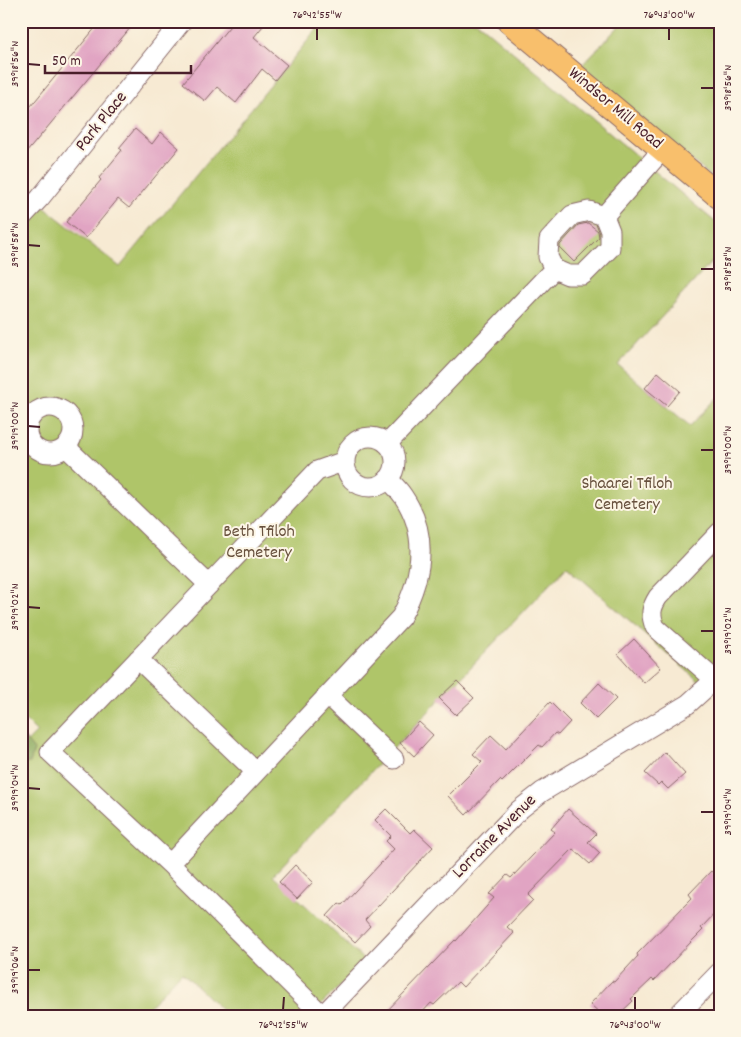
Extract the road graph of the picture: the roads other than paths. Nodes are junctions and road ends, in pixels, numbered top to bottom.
1 (182, 21) edge
2 (509, 21) edge
3 (663, 149) junction
4 (720, 197) edge
5 (604, 216) junction
6 (21, 218) edge
7 (554, 269) junction
8 (27, 409) edge
9 (387, 444) junction
10 (26, 445) edge
11 (66, 447) junction
12 (345, 461) junction
13 (388, 479) junction
14 (720, 532) edge
15 (209, 585) junction
16 (138, 659) junction
17 (717, 678) edge
18 (328, 696) junction
19 (394, 759) dead end
20 (256, 772) junction
21 (170, 864) junction
22 (720, 972) edge
23 (322, 1016) edge
24 (678, 1016) edge

1 - 6 street, Park Place
2 - 3 main road, Windsor Mill Road
3 - 4 main road, Windsor Mill Road
3 - 5 street
5 - 7 street
5 - 7 street
7 - 9 street
8 - 10 street
8 - 11 street
9 - 12 street
9 - 13 street
10 - 11 street
11 - 15 street
12 - 13 street
12 - 15 street
13 - 18 street
14 - 17 street
15 - 16 street
16 - 20 street
16 - 21 street
17 - 23 street, Lorraine Avenue
18 - 19 street
18 - 20 street
20 - 21 street
21 - 23 street
22 - 24 street

